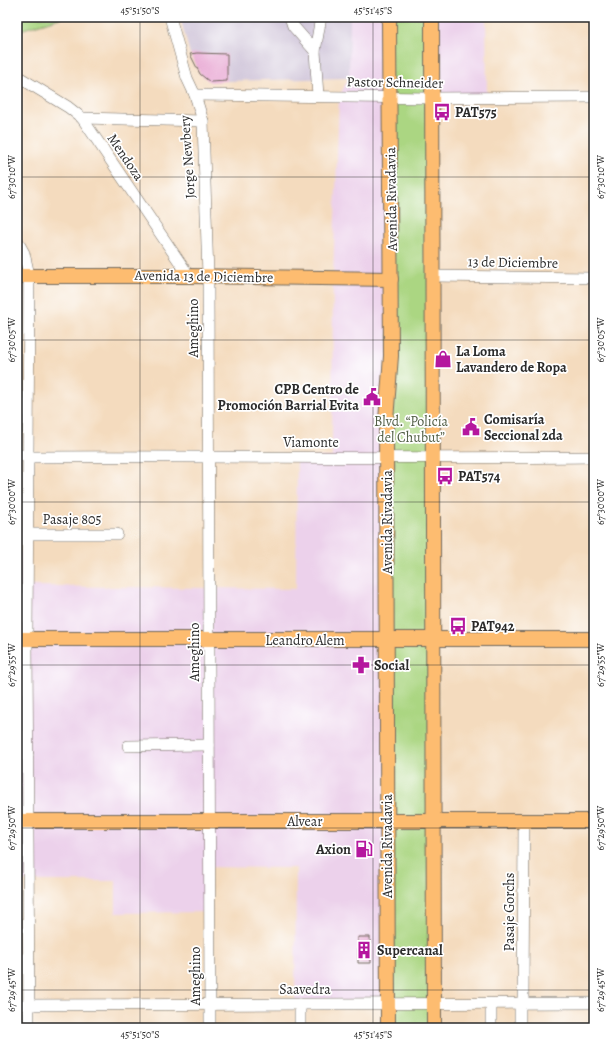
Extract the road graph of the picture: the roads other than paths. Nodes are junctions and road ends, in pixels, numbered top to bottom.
1 (170, 17) edge
2 (290, 17) edge
3 (321, 17) edge
4 (389, 17) edge
5 (432, 17) edge
6 (315, 51) junction
7 (17, 76) edge
8 (195, 95) junction
9 (318, 96) junction
10 (594, 97) edge
11 (390, 98) junction
12 (432, 98) junction
13 (82, 118) junction
14 (203, 121) junction
15 (17, 240) edge
16 (23, 276) edge
17 (188, 276) junction
18 (208, 276) junction
19 (432, 276) junction
20 (391, 278) junction
21 (594, 278) edge
22 (17, 454) edge
23 (208, 457) junction
24 (594, 457) edge
25 (23, 458) edge
26 (386, 458) junction
27 (433, 458) junction
28 (28, 534) junction
29 (117, 534) dead end
30 (22, 639) edge
31 (209, 639) junction
32 (594, 639) edge
33 (387, 640) junction
34 (434, 640) junction
35 (209, 745) junction
36 (128, 746) dead end
37 (23, 755) edge
38 (23, 821) edge
39 (209, 821) junction
40 (387, 821) junction
41 (434, 821) junction
42 (524, 821) junction
43 (594, 821) edge
44 (522, 1003) junction
45 (594, 1003) edge
46 (210, 1004) junction
47 (300, 1004) junction
48 (388, 1004) junction
49 (434, 1004) junction
50 (491, 1004) junction
51 (17, 1005) edge
52 (29, 1005) junction
53 (29, 1028) edge
54 (210, 1028) edge
55 (300, 1028) edge
56 (388, 1028) edge
57 (434, 1028) edge
58 (490, 1028) edge
59 (520, 1028) edge

1 - 8 street, Jorge Newbery
2 - 6 street
3 - 6 street
4 - 11 main road, Avenida Rivadavia
5 - 12 main road
6 - 9 street
7 - 13 street, Mendoza
8 - 9 street, Pastor Schneider
8 - 14 street, Jorge Newbery
9 - 11 street, Pastor Schneider
10 - 12 street, Pastor Schneider
11 - 12 street, Pastor Schneider
11 - 20 main road, Avenida Rivadavia
12 - 19 main road
13 - 14 street
13 - 17 street, Mendoza
14 - 18 street, Jorge Newbery
15 - 16 street
16 - 17 main road, Avenida 13 de Diciembre
16 - 25 street
17 - 18 main road, Avenida 13 de Diciembre
18 - 20 main road, Avenida 13 de Diciembre
18 - 23 street, Ameghino
19 - 21 street, 13 de Diciembre
19 - 27 main road
20 - 26 main road, Avenida Rivadavia
22 - 25 street, Viamonte
23 - 25 street, Viamonte
23 - 26 street, Viamonte
23 - 31 street, Ameghino
24 - 27 street, Viamonte
25 - 28 street
26 - 27 street, Viamonte
26 - 33 main road, Avenida Rivadavia
27 - 34 main road
28 - 29 street, Pasaje 805
28 - 30 street
30 - 31 main road, Leandro Alem
30 - 37 street
31 - 33 main road, Leandro Alem
31 - 35 street, Ameghino
32 - 34 main road, Leandro Alem
33 - 34 main road, Leandro Alem
33 - 40 main road, Avenida Rivadavia
34 - 41 main road
35 - 36 street
35 - 39 street, Ameghino
37 - 38 street
38 - 39 main road, Alvear
38 - 52 street
39 - 40 main road, Alvear
39 - 46 street, Ameghino
40 - 41 main road, Alvear
40 - 48 main road, Avenida Rivadavia
41 - 42 main road, Alvear
41 - 49 main road
42 - 43 main road, Alvear
42 - 44 street, Pasaje Gorchs
44 - 45 street, Saavedra
44 - 50 street, Saavedra
44 - 59 street, Pasaje Gorchs
46 - 47 street, Saavedra
46 - 52 street, Saavedra
46 - 54 street, Ameghino
47 - 48 street, Saavedra
47 - 55 street
48 - 49 street, Saavedra
48 - 56 main road, Avenida Rivadavia
49 - 50 street, Saavedra
49 - 57 main road
50 - 58 street
51 - 52 street, Saavedra
52 - 53 street

